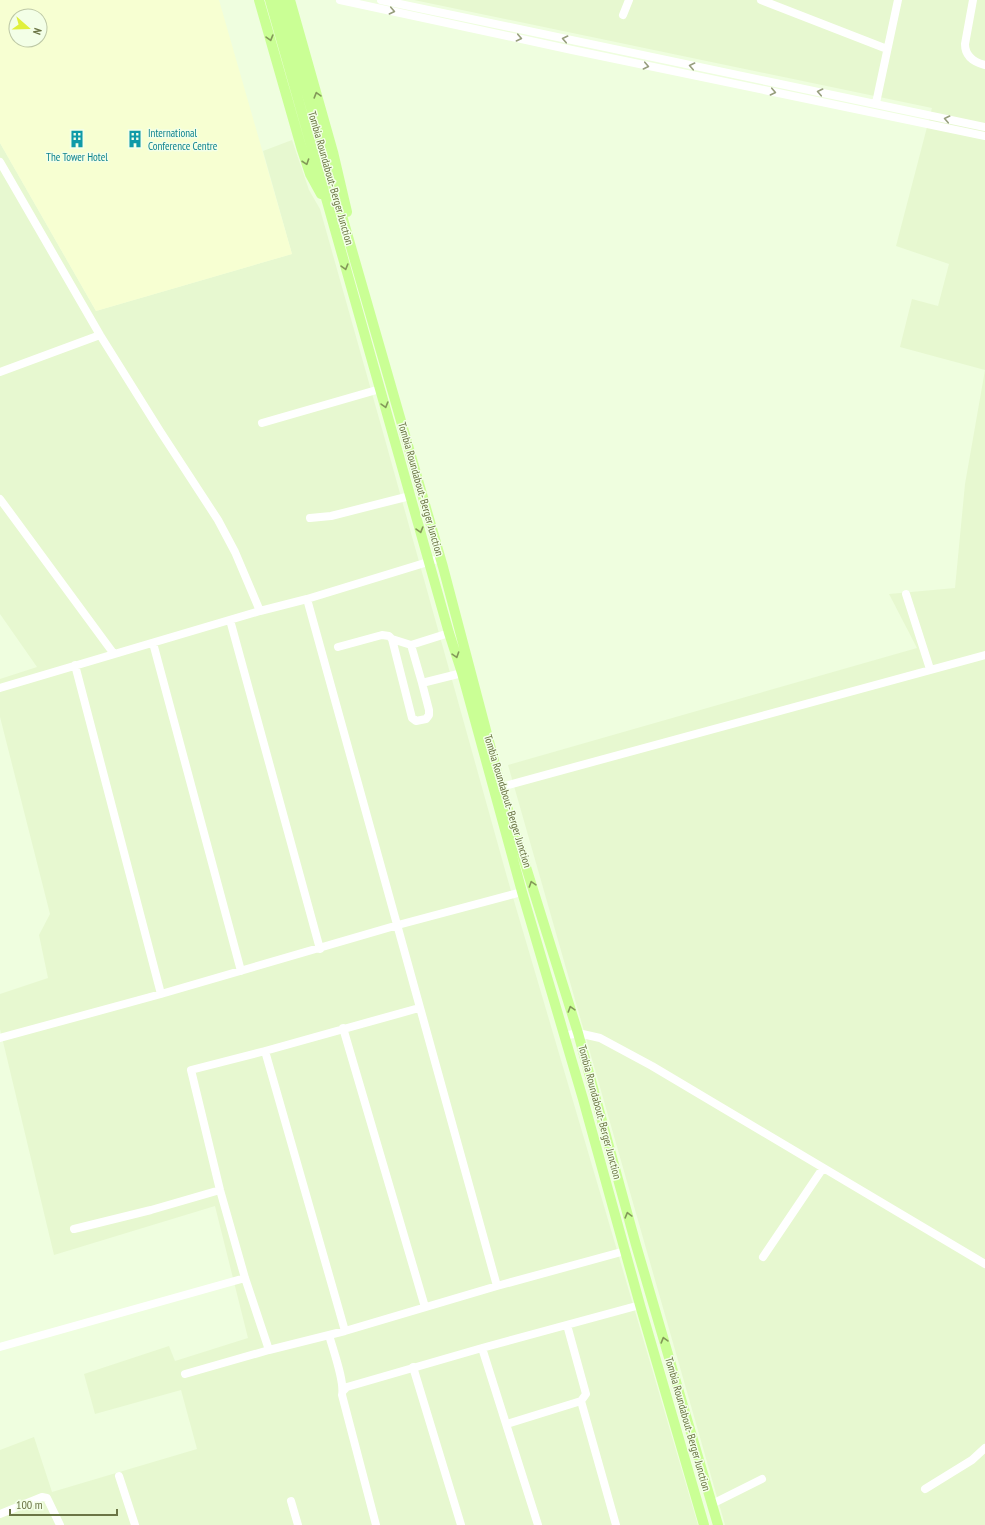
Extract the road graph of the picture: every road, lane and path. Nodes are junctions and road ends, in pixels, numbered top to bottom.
1 (259, 0) edge
2 (270, 0) edge
3 (280, 0) edge
4 (340, 0) edge
5 (381, 0) edge
6 (629, 0) edge
7 (761, 0) edge
8 (898, 0) edge
9 (973, 0) edge
10 (293, 2) edge
11 (623, 15) dead end
12 (888, 49) junction
13 (985, 65) edge
14 (297, 79) junction
15 (876, 103) junction
16 (985, 127) edge
17 (985, 136) edge
18 (0, 162) edge
19 (329, 210) junction
20 (353, 255) junction
21 (100, 335) junction
22 (0, 372) edge
23 (380, 389) junction
24 (262, 423) dead end
25 (410, 496) junction
26 (0, 499) edge
27 (310, 518) dead end
28 (441, 558) junction
29 (429, 561) junction
30 (906, 594) dead end
31 (307, 599) junction
32 (260, 611) junction
33 (230, 620) junction
34 (449, 633) junction
35 (392, 639) junction
36 (153, 643) junction
37 (411, 645) junction
38 (338, 647) dead end
39 (114, 654) junction
40 (985, 655) edge
41 (74, 665) junction
42 (930, 669) junction
43 (462, 673) junction
44 (422, 683) junction
45 (0, 688) edge
46 (501, 787) junction
47 (522, 892) junction
48 (398, 925) junction
49 (320, 949) junction
50 (241, 971) junction
51 (161, 994) junction
52 (419, 1008) junction
53 (343, 1028) junction
54 (578, 1033) junction
55 (564, 1036) junction
56 (0, 1038) edge
57 (266, 1051) junction
58 (823, 1168) junction
59 (220, 1190) junction
60 (74, 1229) dead end
61 (625, 1251) junction
62 (763, 1257) dead end
63 (985, 1264) edge
64 (245, 1278) junction
65 (497, 1286) junction
66 (640, 1305) junction
67 (425, 1307) junction
68 (567, 1325) junction
69 (345, 1331) junction
70 (329, 1335) junction
71 (0, 1347) edge
72 (482, 1348) junction
73 (269, 1350) junction
74 (413, 1367) junction
75 (185, 1374) dead end
76 (343, 1390) junction
77 (582, 1401) junction
78 (507, 1424) junction
79 (985, 1448) edge
80 (119, 1476) dead end
81 (762, 1479) dead end
82 (925, 1489) dead end
83 (291, 1501) dead end
84 (712, 1504) junction
85 (0, 1514) edge
86 (702, 1524) edge
87 (60, 1525) edge
88 (135, 1525) edge
89 (298, 1525) edge
90 (376, 1525) edge
91 (461, 1525) edge
92 (538, 1525) edge
93 (616, 1525) edge
94 (718, 1525) edge

1 -> 19 main road
2 - 14 main road
3 - 14 main road
4 -> 17 street
15 -> 5 street
6 - 11 street
7 - 12 street
8 - 12 street
9 - 13 street
20 -> 10 main road
12 - 15 street
14 - 19 main road, Tombia Roundabout- Berger Junction
14 - 20 main road, Tombia Roundabout- Berger Junction
16 -> 15 street
18 - 21 street
19 -> 23 main road, Tombia Roundabout- Berger Junction
20 - 28 main road, Tombia Roundabout- Berger Junction
21 - 22 street
21 - 32 street
23 - 24 street
23 -> 25 main road, Tombia Roundabout- Berger Junction
25 - 27 street
25 -> 29 main road, Tombia Roundabout- Berger Junction
26 - 39 street
28 - 29 street
28 - 46 main road, Tombia Roundabout- Berger Junction
29 - 31 street
29 - 34 main road, Tombia Roundabout- Berger Junction
30 - 42 street
31 - 32 street
31 - 48 street
32 - 33 street
33 - 36 street
33 - 49 street
34 - 37 street
34 -> 43 main road, Tombia Roundabout- Berger Junction
35 - 37 street
35 - 38 street
35 - 44 street
36 - 39 street
36 - 50 street
37 - 44 street
39 - 41 street
40 - 42 street
41 - 45 street
41 - 51 street
42 - 46 street
43 - 44 street
43 - 47 main road, Tombia Roundabout- Berger Junction
54 -> 46 main road, Tombia Roundabout- Berger Junction
47 - 48 street
47 - 55 main road, Tombia Roundabout- Berger Junction
48 - 49 street
48 - 52 street
49 - 50 street
50 - 51 street
51 - 56 street
52 - 53 street
52 - 65 street
53 - 57 street
53 - 67 street
54 - 55 street
54 - 58 street
84 -> 54 main road, Tombia Roundabout- Berger Junction
55 - 61 main road, Tombia Roundabout- Berger Junction
57 - 59 street
57 - 69 street
58 - 62 street
58 - 63 street
59 - 60 street
59 - 64 street
61 - 65 street
61 - 66 main road, Tombia Roundabout- Berger Junction
64 - 71 street
64 - 73 street
65 - 67 street
66 - 68 street
66 - 86 main road, Tombia Roundabout- Berger Junction
67 - 69 street
68 - 72 street
68 - 77 street
69 - 70 street
70 - 73 street
70 - 76 street
72 - 74 street
72 - 78 street
73 - 75 street
74 - 76 street
74 - 91 street
76 - 90 street
77 - 78 street
77 - 93 street
78 - 92 street
79 - 82 street
80 - 88 street
81 - 84 street
83 - 89 street
84 - 94 main road, Tombia Roundabout- Berger Junction
85 - 87 street

